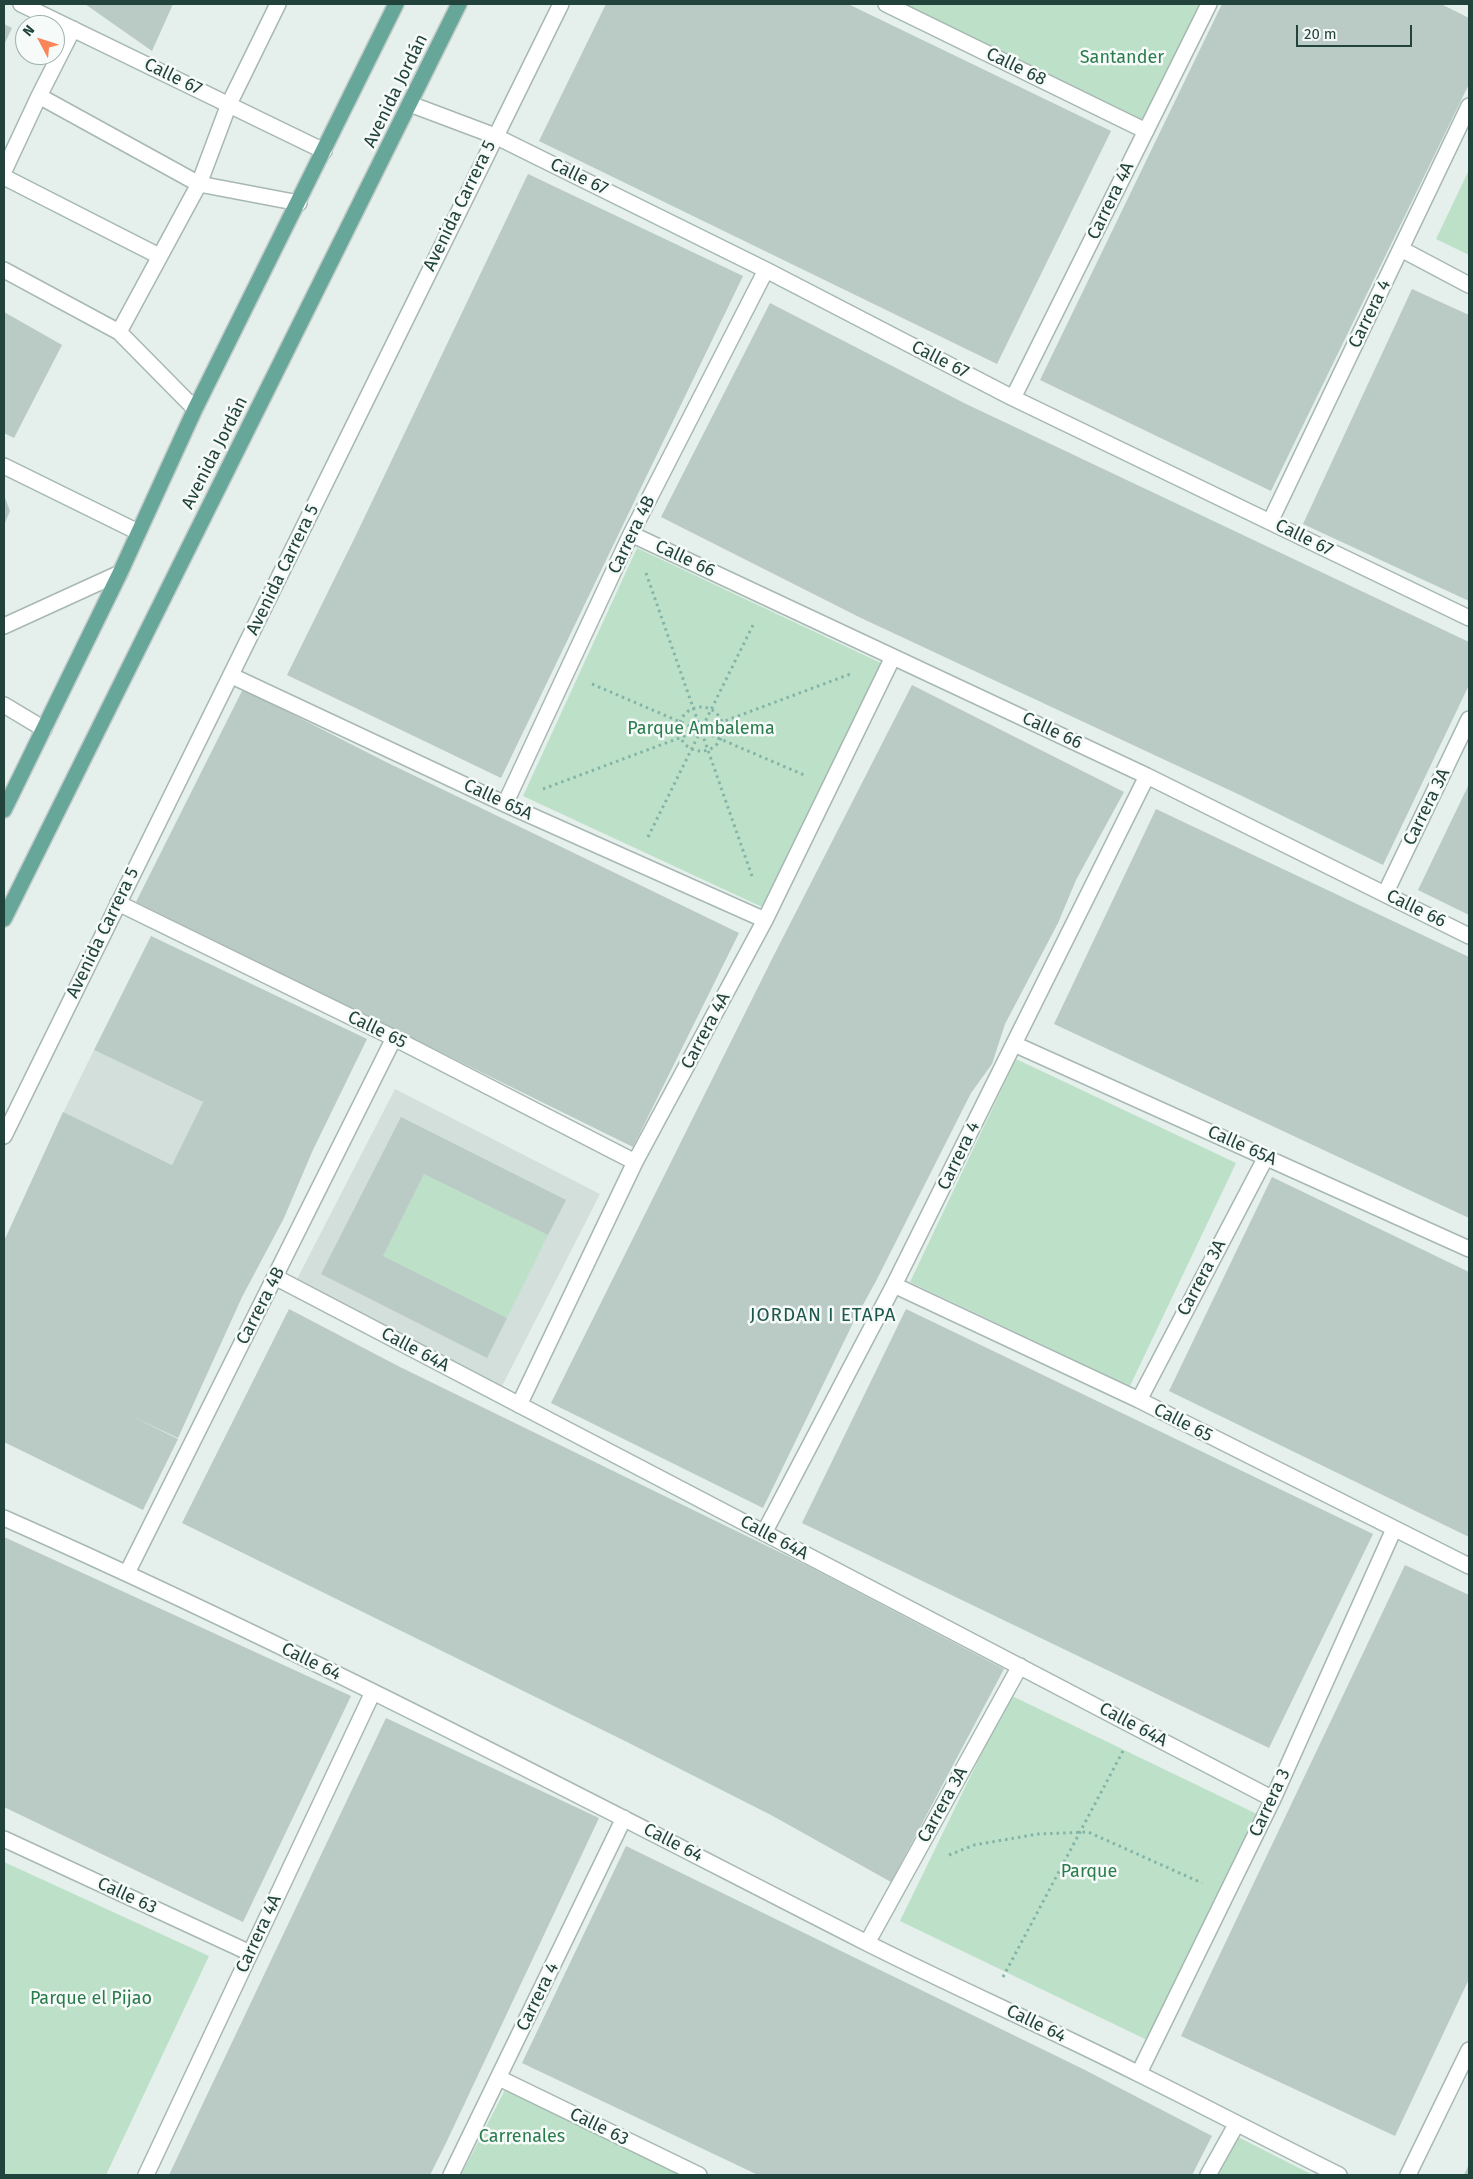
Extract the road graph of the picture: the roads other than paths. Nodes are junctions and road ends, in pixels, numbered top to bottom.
1 (21, 4) edge
2 (278, 4) edge
3 (396, 4) edge
4 (459, 4) edge
5 (561, 4) edge
6 (1209, 4) edge
7 (896, 6) edge
8 (73, 29) junction
9 (39, 96) junction
10 (229, 104) junction
11 (410, 104) junction
12 (1469, 106) edge
13 (1146, 130) junction
14 (495, 136) junction
15 (324, 151) junction
16 (4, 171) edge
17 (4, 177) edge
18 (199, 184) junction
19 (299, 202) junction
20 (1401, 249) junction
21 (159, 256) junction
22 (4, 270) edge
23 (766, 270) junction
24 (1469, 285) edge
25 (119, 332) junction
26 (1013, 398) junction
27 (196, 409) junction
28 (4, 466) edge
29 (1270, 522) junction
30 (138, 532) junction
31 (631, 534) junction
32 (120, 573) junction
33 (1469, 618) edge
34 (4, 626) edge
35 (893, 657) junction
36 (232, 676) junction
37 (4, 705) edge
38 (1469, 719) edge
39 (44, 729) junction
40 (1147, 776) junction
41 (505, 804) junction
42 (4, 810) edge
43 (1385, 894) junction
44 (118, 903) junction
45 (4, 919) edge
46 (766, 920) junction
47 (1469, 936) edge
48 (394, 1038) junction
49 (1014, 1044) junction
50 (4, 1136) edge
51 (1266, 1157) junction
52 (635, 1162) junction
53 (1469, 1249) edge
54 (275, 1277) junction
55 (894, 1285) junction
56 (1139, 1400) junction
57 (519, 1404) junction
58 (4, 1518) edge
59 (1394, 1529) junction
60 (764, 1533) junction
61 (1469, 1566) edge
62 (127, 1573) junction
63 (1020, 1666) junction
64 (373, 1692) junction
65 (1273, 1799) junction
66 (624, 1818) junction
67 (4, 1839) edge
68 (867, 1943) junction
69 (250, 1953) junction
70 (1469, 2050) edge
71 (1139, 2073) junction
72 (499, 2078) junction
73 (1236, 2124) junction
74 (146, 2175) edge
75 (451, 2175) edge
76 (699, 2175) edge
77 (1208, 2175) edge
78 (1339, 2175) edge
79 (1408, 2175) edge

1 - 8 street, Calle 67
2 - 10 street
3 - 15 main road, Avenida Jordán
4 - 11 main road, Avenida Jordán
5 - 14 street, Avenida Carrera 5
6 - 13 street, Carrera 4A
7 - 13 street, Calle 68
8 - 9 street
8 - 10 street, Calle 67
9 - 16 street
9 - 18 street
10 - 15 street, Calle 67
10 - 18 street
11 - 14 street, Calle 67
11 - 45 main road, Avenida Jordán
12 - 20 street, Carrera 4
13 - 26 street, Carrera 4A
14 - 23 street, Calle 67
14 - 36 street, Avenida Carrera 5
15 - 19 main road, Avenida Jordán
17 - 21 street
18 - 19 street
18 - 21 street
19 - 27 main road, Avenida Jordán
20 - 24 street
20 - 29 street, Carrera 4
21 - 25 street
22 - 25 street
23 - 26 street, Calle 67
23 - 31 street, Carrera 4B
25 - 27 street
26 - 29 street, Calle 67
27 - 30 main road, Avenida Jordán
28 - 30 street
29 - 33 street, Calle 67
30 - 32 main road, Avenida Jordán
31 - 35 street, Calle 66
31 - 41 street, Carrera 4B
32 - 34 street
32 - 39 main road, Avenida Jordán
35 - 40 street, Calle 66
35 - 46 street, Carrera 4A
36 - 41 street, Calle 65A
36 - 44 street, Avenida Carrera 5
37 - 39 street
38 - 43 street, Carrera 3A
39 - 42 main road, Avenida Jordán
40 - 43 street, Calle 66
40 - 49 street, Carrera 4
41 - 46 street, Calle 65A
43 - 47 street, Calle 66
44 - 48 street, Calle 65
44 - 50 street, Avenida Carrera 5
46 - 52 street, Carrera 4A
48 - 52 street, Calle 65
48 - 54 street, Carrera 4B
49 - 51 street, Calle 65A
49 - 55 street, Carrera 4
51 - 53 street, Calle 65A
51 - 56 street, Carrera 3A
52 - 57 street, Carrera 4A
54 - 57 street, Calle 64A
54 - 62 street, Carrera 4B
55 - 56 street, Calle 65
55 - 60 street, Carrera 4
56 - 59 street, Calle 65
57 - 60 street, Calle 64A
58 - 62 street, Calle 64
59 - 61 street, Calle 65
59 - 65 street, Carrera 3
60 - 63 street, Calle 64A
62 - 64 street, Calle 64
63 - 65 street, Calle 64A
63 - 68 street, Carrera 3A
64 - 66 street, Calle 64
64 - 69 street, Carrera 4A
65 - 71 street, Carrera 3
66 - 68 street, Calle 64
66 - 72 street, Carrera 4
67 - 69 street, Calle 63
68 - 71 street, Calle 64
69 - 74 street, Carrera 4A
70 - 79 street
71 - 73 street, Calle 64
72 - 75 street, Carrera 4
72 - 76 street, Calle 63
73 - 77 street
73 - 78 street, Calle 64

